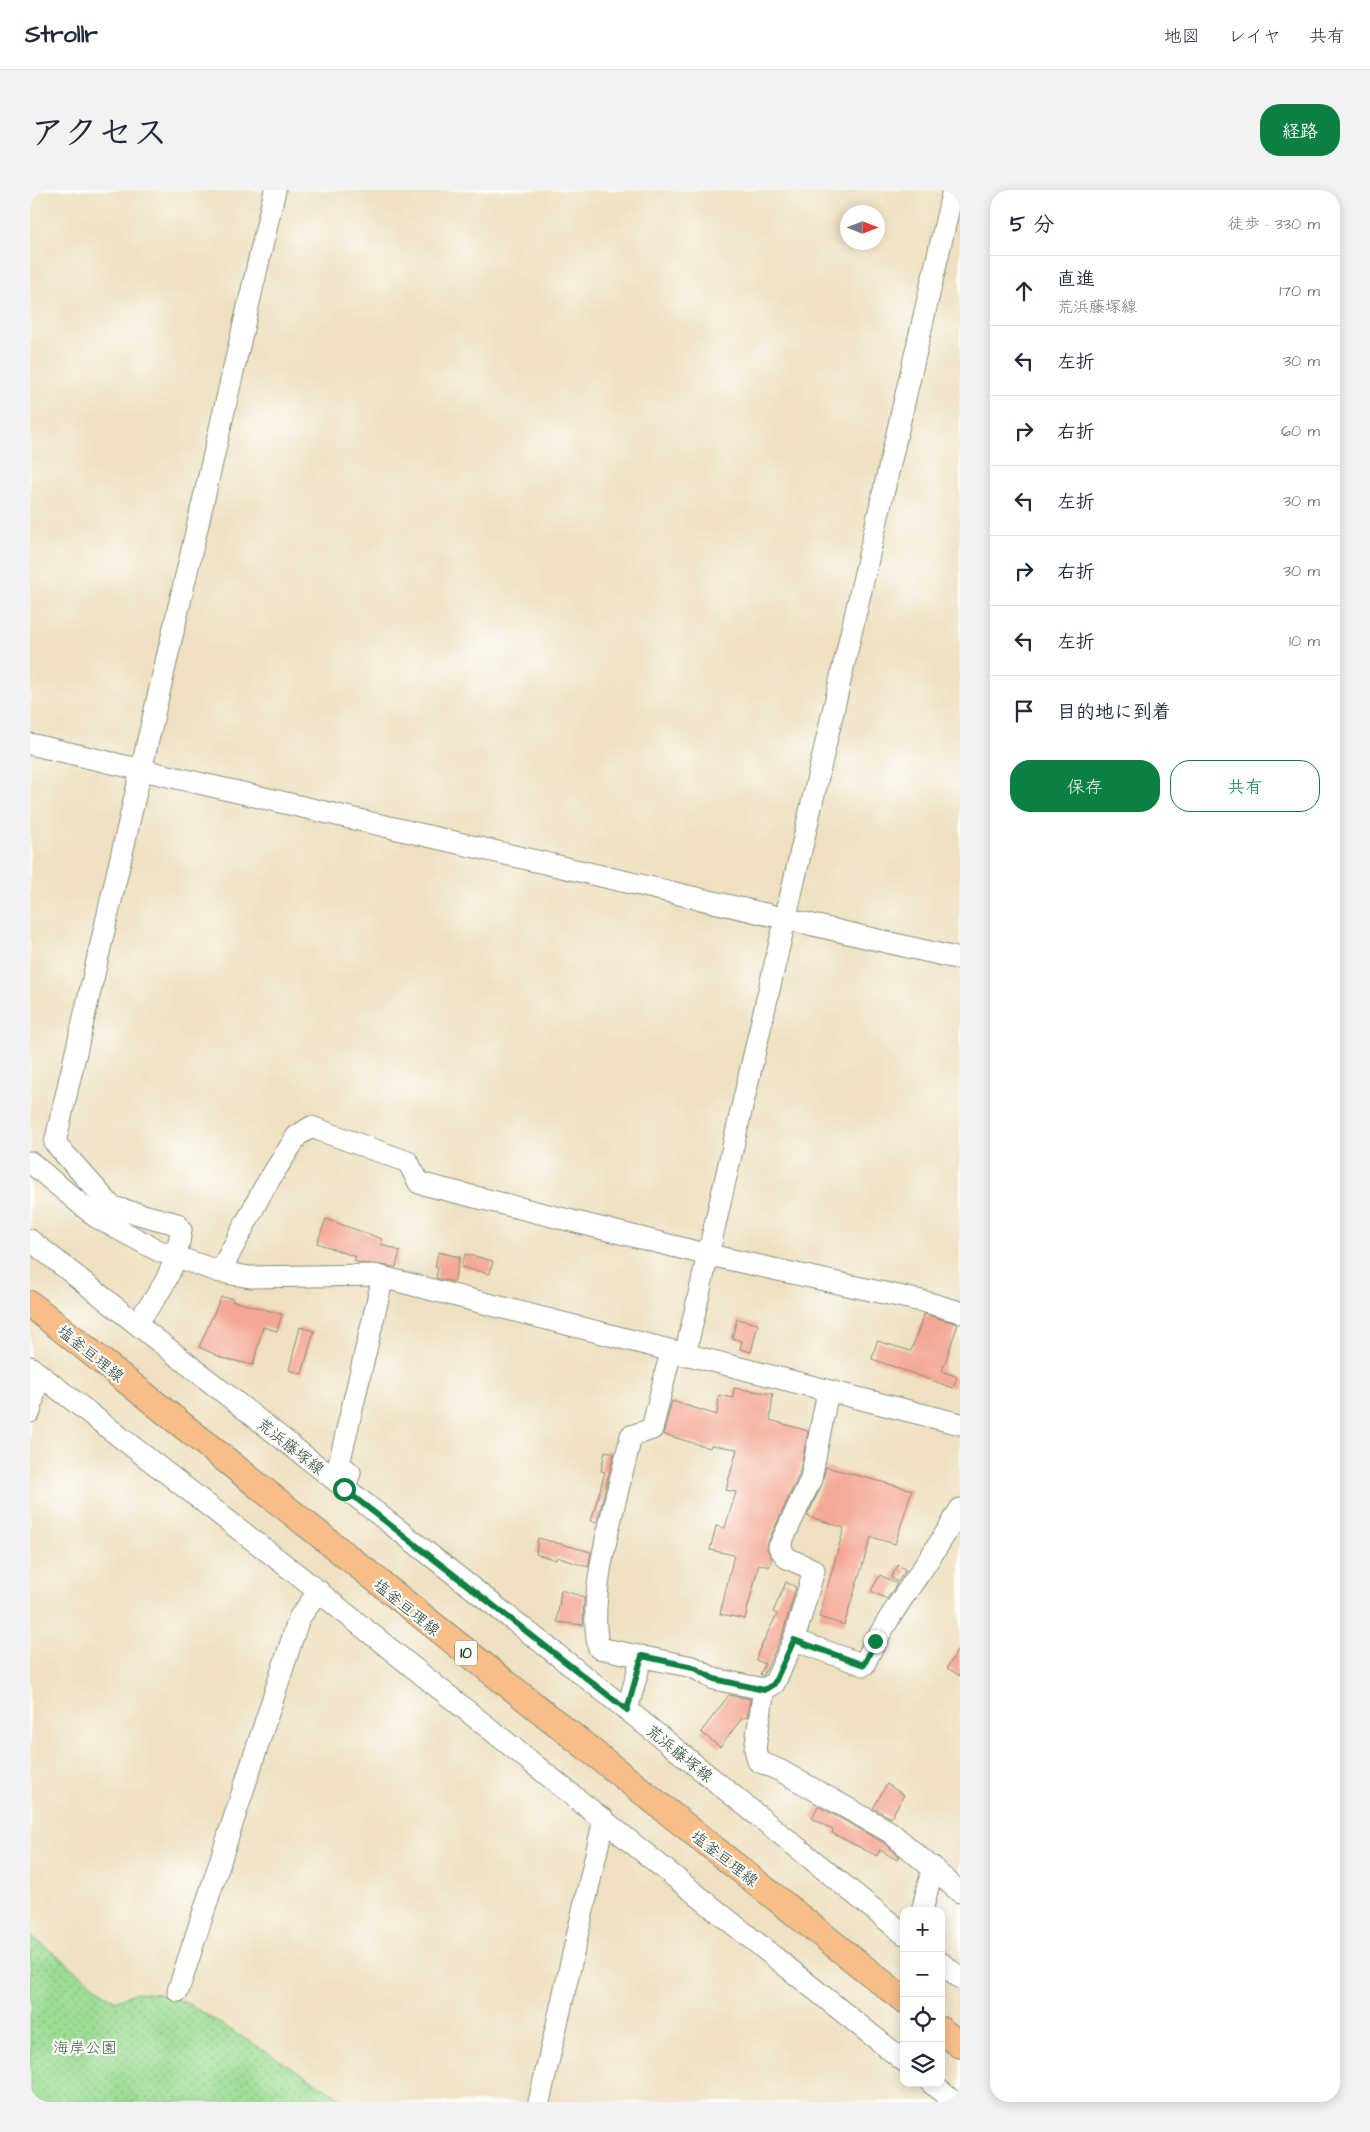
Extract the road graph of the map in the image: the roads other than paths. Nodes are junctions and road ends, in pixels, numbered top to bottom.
1 (275, 190) edge
2 (953, 190) edge
3 (30, 744) edge
4 (143, 770) junction
5 (785, 919) junction
6 (960, 959) edge
7 (30, 1162) edge
8 (30, 1240) edge
9 (709, 1255) junction
10 (177, 1258) junction
11 (220, 1272) junction
12 (383, 1277) junction
13 (30, 1304) edge
14 (960, 1312) edge
15 (136, 1323) junction
16 (678, 1353) junction
17 (34, 1371) edge
18 (828, 1391) junction
19 (30, 1412) edge
20 (960, 1424) edge
21 (344, 1489) junction
22 (960, 1509) edge
23 (319, 1591) junction
24 (794, 1640) junction
25 (642, 1656) junction
26 (764, 1690) junction
27 (627, 1710) junction
28 (604, 1819) junction
29 (933, 1867) junction
30 (960, 1892) edge
31 (923, 1907) edge
32 (900, 1931) edge
33 (945, 1966) edge
34 (960, 1978) edge
35 (178, 1991) dead end
36 (900, 1997) edge
37 (945, 2033) edge
38 (960, 2045) edge
39 (900, 2058) edge
40 (936, 2087) edge
41 (539, 2102) edge
42 (954, 2102) edge

1 - 4 street
2 - 5 street
3 - 4 street
4 - 5 street
4 - 10 street
5 - 6 street
5 - 9 street
7 - 10 street
8 - 15 street, 荒浜藤塚線
9 - 11 street
9 - 14 street
9 - 16 street
10 - 11 street
10 - 15 street
11 - 12 street
12 - 16 street
12 - 21 street
13 - 36 main road, 塩釜亘理線 / 10
15 - 21 street, 荒浜藤塚線
16 - 18 street
16 - 25 street
17 - 19 street
17 - 23 street
18 - 20 street
18 - 24 street
21 - 27 street, 荒浜藤塚線
22 - 24 street
23 - 28 street
23 - 35 street
24 - 26 street
25 - 26 street
25 - 27 street
26 - 29 street
27 - 32 street, 荒浜藤塚線
28 - 39 street
28 - 41 street
29 - 30 street
29 - 31 street
33 - 34 street
37 - 38 main road
40 - 42 street

